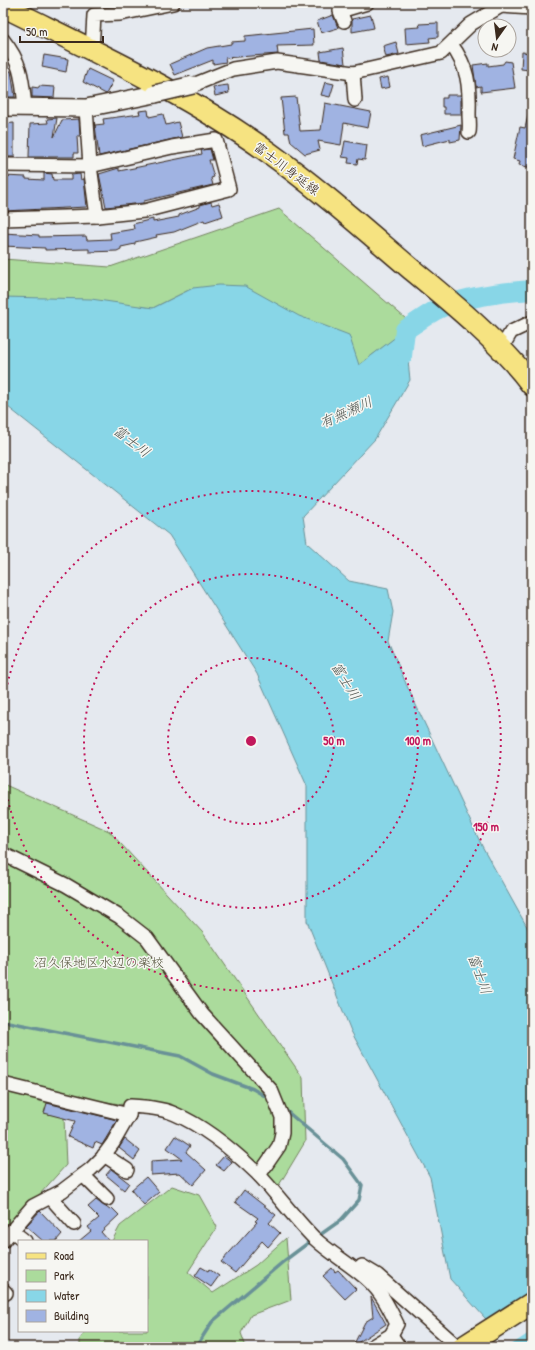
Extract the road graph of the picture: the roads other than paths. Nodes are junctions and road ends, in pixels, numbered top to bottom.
1 (173, 3) edge
2 (367, 3) edge
3 (501, 5) edge
4 (3, 6) edge
5 (532, 8) edge
6 (344, 21) dead end
7 (3, 40) edge
8 (451, 44) junction
9 (7, 51) edge
10 (92, 51) junction
11 (353, 73) junction
12 (193, 85) joint
13 (355, 100) dead end
14 (3, 107) edge
15 (25, 108) junction
16 (86, 108) junction
17 (469, 132) dead end
18 (3, 165) edge
19 (90, 166) junction
20 (97, 216) junction
21 (3, 219) edge
22 (532, 322) edge
23 (499, 348) junction
24 (532, 385) edge
25 (3, 854) edge
26 (3, 1084) edge
27 (129, 1114) junction
28 (104, 1155) junction
29 (127, 1170) dead end
30 (83, 1175) junction
31 (259, 1175) junction
32 (50, 1197) junction
33 (107, 1198) dead end
34 (74, 1224) dead end
35 (12, 1231) junction
36 (24, 1240) edge
37 (3, 1241) edge
38 (338, 1258) junction
39 (532, 1302) edge
40 (391, 1335) junction
41 (371, 1347) edge
42 (399, 1347) edge
43 (458, 1347) edge
44 (462, 1347) edge

1 - 10 street
2 - 6 street
3 - 5 street
3 - 8 street
4 - 10 main road, 富士川身延線
7 - 9 street
8 - 11 street
8 - 17 street
9 - 15 street
10 - 23 main road, 富士川身延線
11 - 12 street
11 - 13 street
12 - 16 street, bridge
14 - 15 street
15 - 16 street
16 - 19 street
18 - 19 street
19 - 20 street
19 - 20 street
20 - 21 street
22 - 23 street
23 - 24 main road, 富士川身延線
25 - 31 street
26 - 27 street
27 - 28 street
27 - 31 street
28 - 29 street
28 - 30 street
30 - 32 street
30 - 33 street
31 - 38 street
32 - 34 street
32 - 35 street
35 - 36 street
35 - 37 street
38 - 40 street
38 - 43 street
39 - 44 main road
40 - 41 street
40 - 42 street

